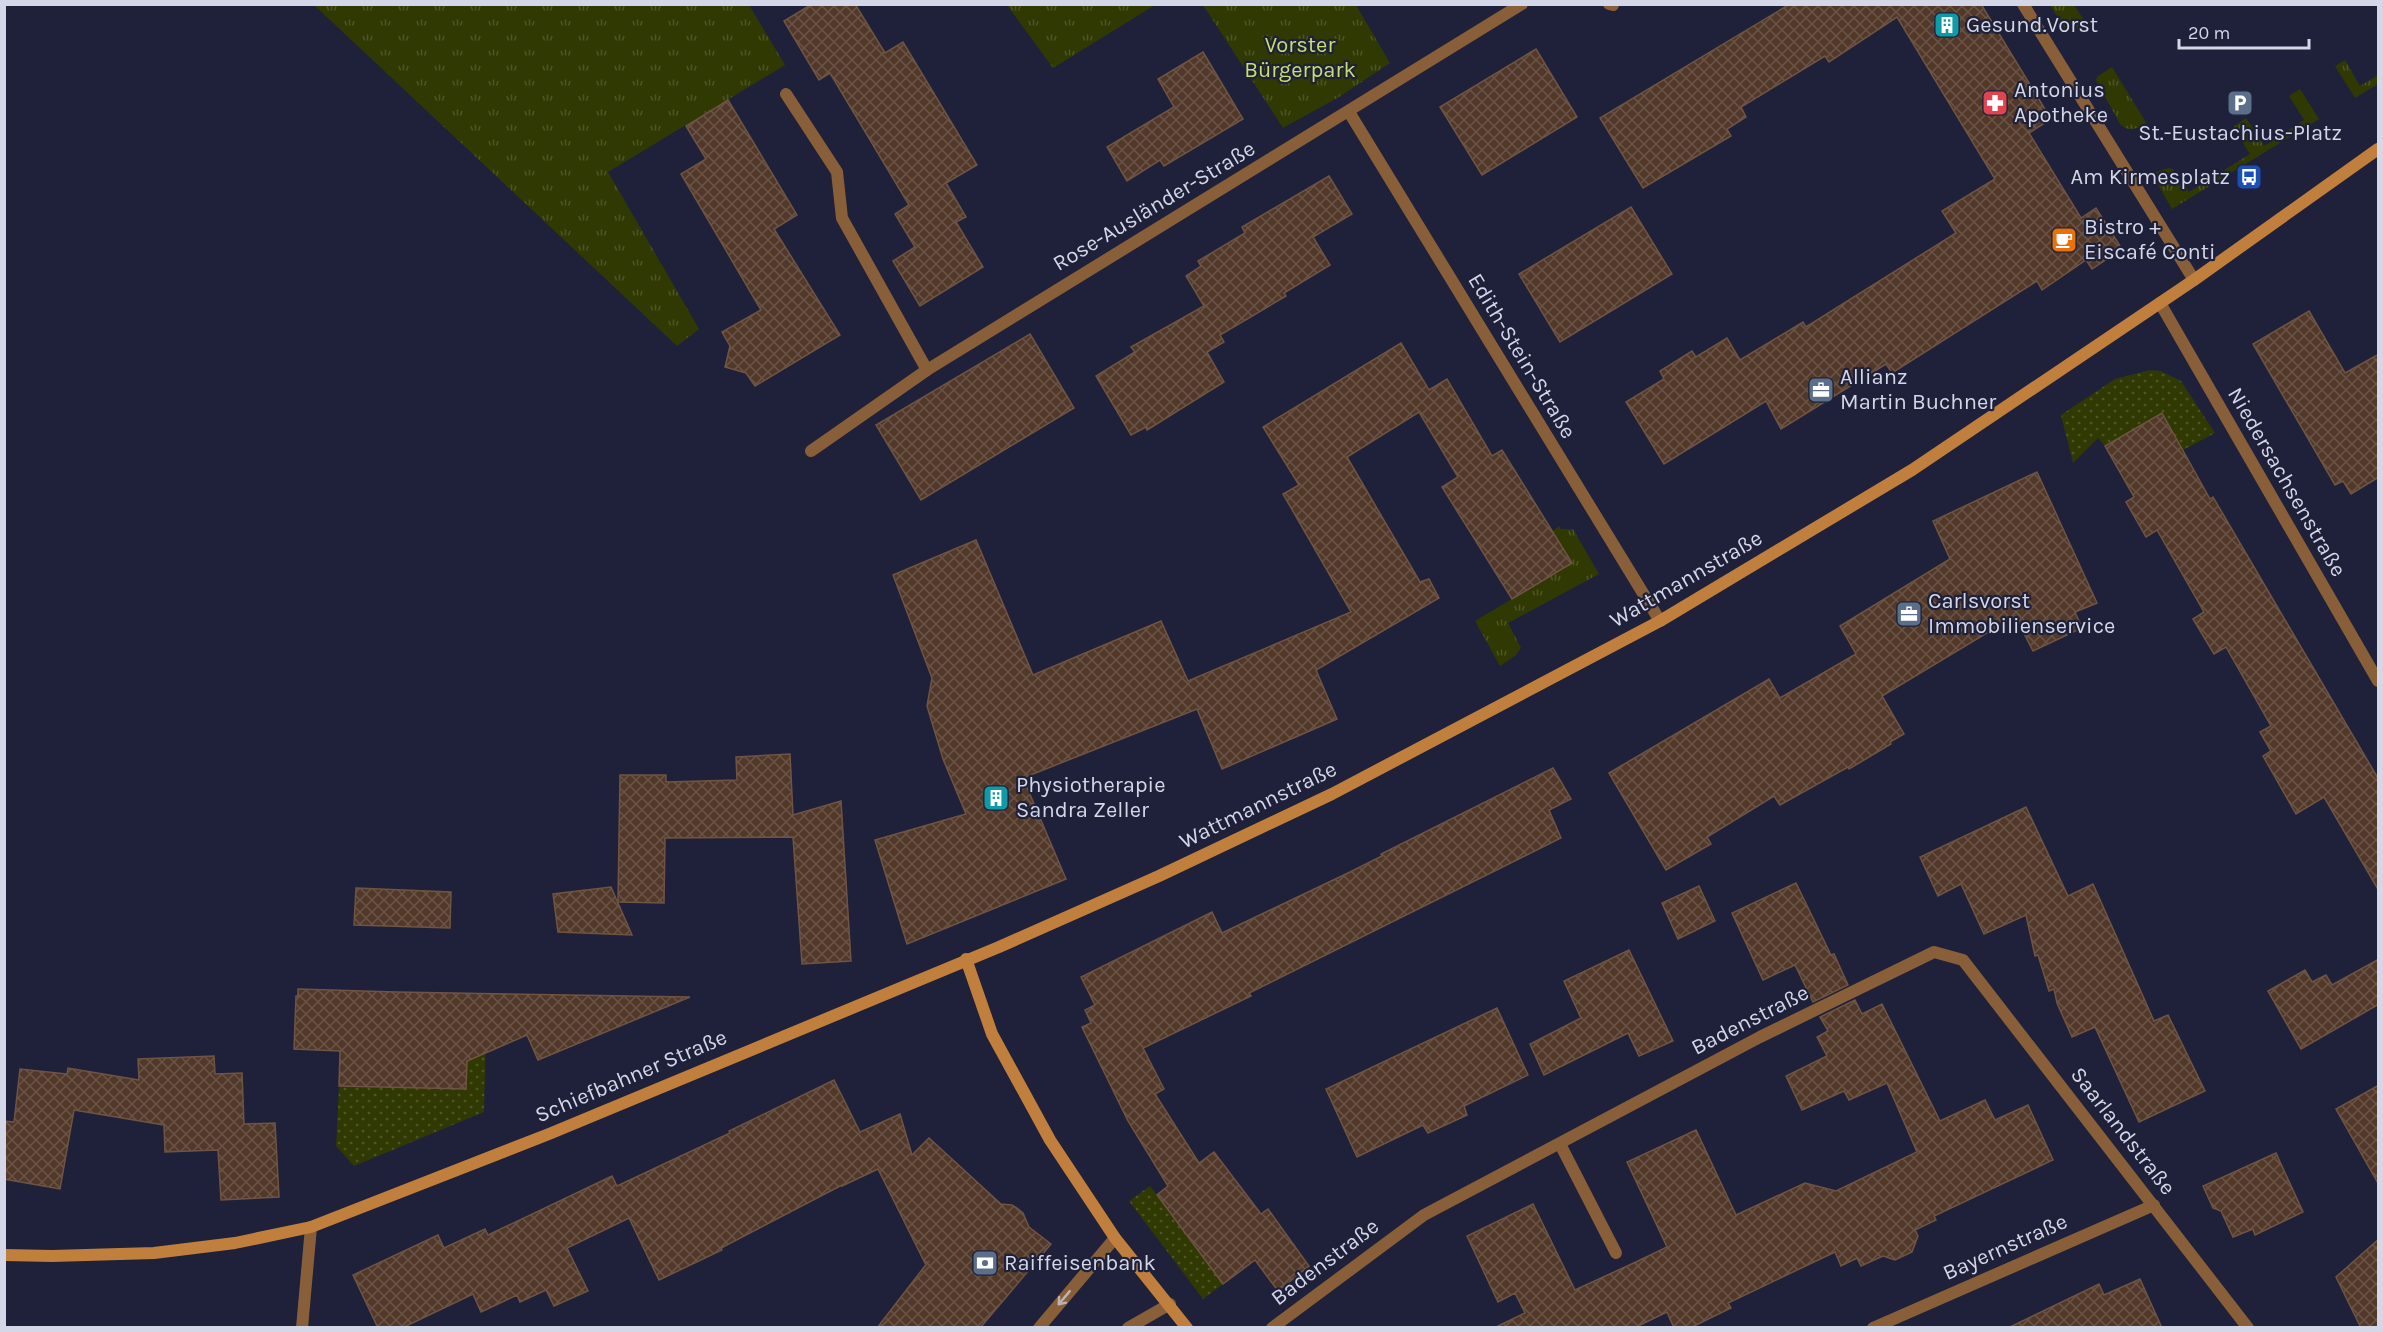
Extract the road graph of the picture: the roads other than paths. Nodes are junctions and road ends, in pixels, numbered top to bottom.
1 (1522, 4) edge
2 (2023, 4) edge
3 (786, 94) dead end
4 (1349, 112) junction
5 (2379, 148) edge
6 (2194, 280) junction
7 (2160, 303) junction
8 (927, 370) junction
9 (812, 452) dead end
10 (1660, 621) junction
11 (2379, 681) edge
12 (966, 959) junction
13 (1963, 960) joint
14 (1560, 1144) junction
15 (2154, 1205) junction
16 (311, 1227) junction
17 (1116, 1238) junction
18 (1616, 1253) dead end
19 (4, 1255) edge
20 (1170, 1304) junction
21 (302, 1328) edge
22 (1039, 1328) edge
23 (1128, 1328) edge
24 (1187, 1328) edge
25 (1272, 1328) edge
26 (1873, 1328) edge
27 (2248, 1328) edge

1 - 4 street, Rose-Ausländer-Straße
2 - 6 street
3 - 8 street
4 - 8 street, Rose-Ausländer-Straße
4 - 10 street, Edith-Stein-Straße
5 - 6 street, Wattmannstraße
6 - 7 street, Wattmannstraße
7 - 10 street, Wattmannstraße
7 - 11 street, Niedersachsenstraße
8 - 9 street, Rose-Ausländer-Straße
10 - 12 street, Wattmannstraße
12 - 16 street, Schiefbahner Straße
12 - 17 street
13 - 14 street, Badenstraße
13 - 15 street, Saarlandstraße
14 - 18 street
14 - 25 street, Badenstraße
15 - 26 street, Bayernstraße
15 - 27 street, Saarlandstraße
16 - 19 street, Schiefbahner Straße
16 - 21 street
17 - 20 street
17 -> 22 street
20 - 23 street
20 - 24 street

